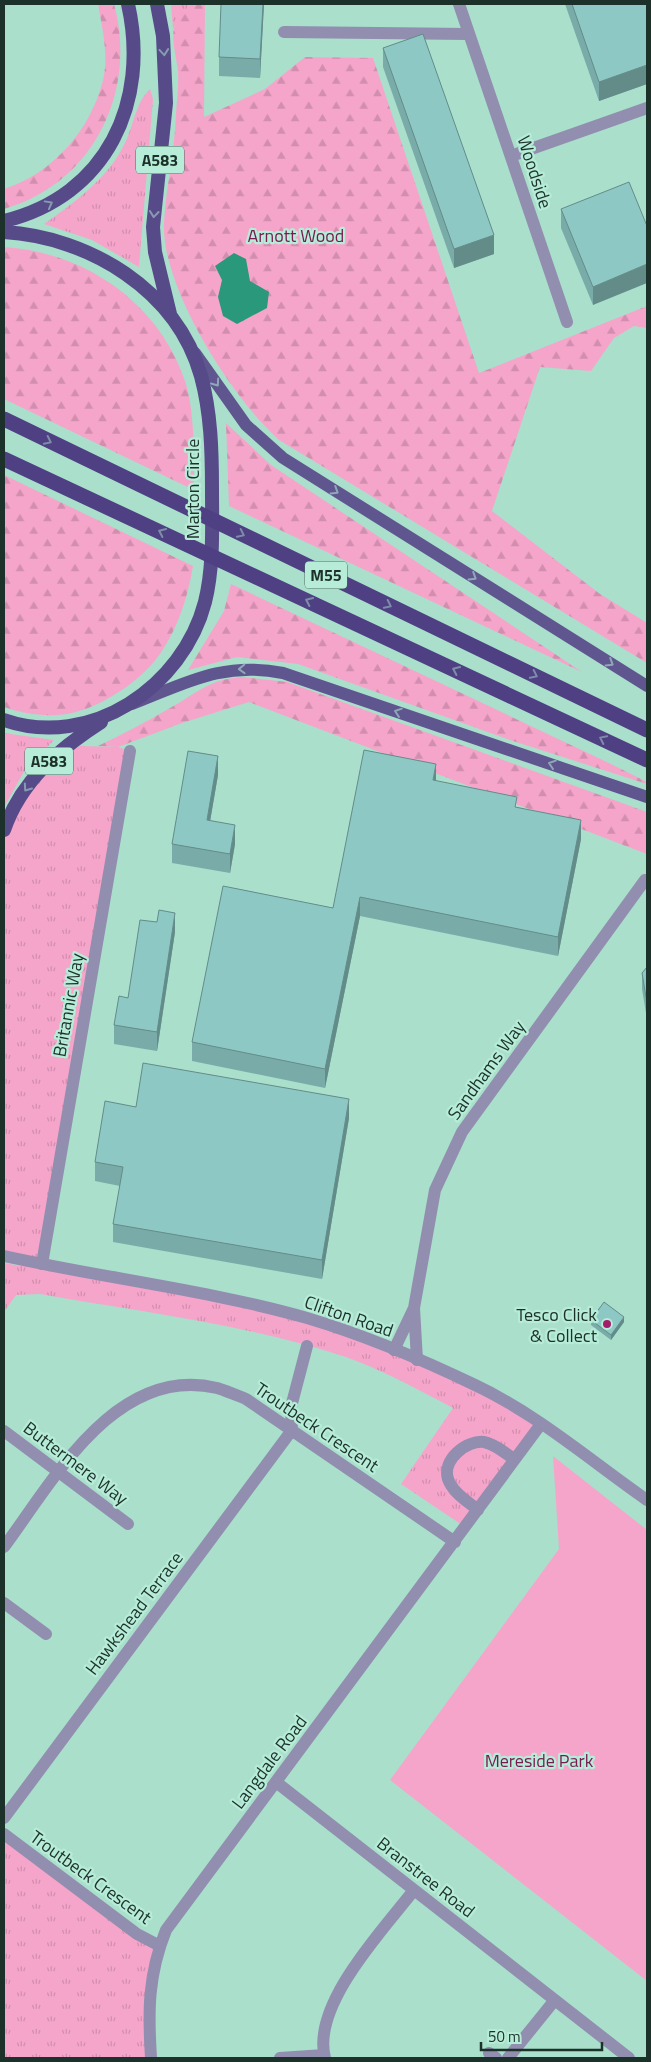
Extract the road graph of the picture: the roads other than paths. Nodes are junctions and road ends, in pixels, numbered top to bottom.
1 (128, 4) edge
2 (157, 4) edge
3 (459, 4) edge
4 (284, 32) dead end
5 (468, 34) junction
6 (647, 108) edge
7 (511, 156) junction
8 (4, 221) edge
9 (4, 232) edge
10 (170, 314) junction
11 (567, 322) dead end
12 (188, 343) junction
13 (4, 420) edge
14 (4, 458) edge
15 (647, 686) edge
16 (122, 709) junction
17 (4, 720) edge
18 (647, 730) edge
19 (130, 752) dead end
20 (647, 760) edge
21 (647, 797) edge
22 (4, 830) edge
23 (645, 880) dead end
24 (4, 1256) edge
25 (4, 1263) edge
26 (39, 1264) junction
27 (414, 1308) junction
28 (307, 1346) dead end
29 (394, 1350) junction
30 (418, 1360) junction
31 (542, 1424) junction
32 (292, 1430) junction
33 (4, 1431) edge
34 (514, 1459) junction
35 (59, 1472) junction
36 (647, 1500) edge
37 (478, 1510) junction
38 (128, 1524) dead end
39 (455, 1542) junction
40 (4, 1548) edge
41 (4, 1602) edge
42 (46, 1634) dead end
43 (276, 1782) junction
44 (4, 1818) edge
45 (4, 1834) edge
46 (414, 1890) junction
47 (160, 1946) junction
48 (554, 2000) junction
49 (324, 2056) edge
50 (151, 2058) edge
51 (280, 2058) edge
52 (508, 2058) edge
53 (628, 2058) edge

8 -> 1 highway, A583
2 -> 10 highway, A583
3 - 5 street, Woodside
4 - 5 street
5 - 7 street, Woodside
6 - 7 street
7 - 11 street, Woodside
9 - 10 highway, Marton Circle / A583
10 - 12 highway, Marton Circle / A583
12 -> 15 main road
12 - 16 highway, Marton Circle / A583
13 -> 18 highway, M55
20 -> 14 highway, M55
16 - 17 highway, Marton Circle / A583
21 -> 16 main road
16 -> 22 highway, A583
19 - 26 street, Britannic Way
23 - 27 street, Sandhams Way
24 - 26 street, Clifton Road
25 - 26 street
26 - 29 street, Clifton Road
27 - 29 street, Sandhams Way
27 - 30 street, Sandhams Way
28 - 32 street
29 - 30 street, Clifton Road
30 - 31 street, Clifton Road
31 - 34 street, Langdale Road
31 - 36 street, Clifton Road
32 - 35 street, Troutbeck Crescent
32 - 39 street, Troutbeck Crescent
32 - 44 street, Hawkshead Terrace
33 - 35 street, Buttermere Way
34 - 37 street, Langdale Road
34 - 37 street
35 - 38 street, Buttermere Way
35 - 40 street, Troutbeck Crescent
37 - 39 street, Langdale Road
39 - 43 street, Langdale Road
41 - 42 street
43 - 46 street, Branstree Road
43 - 47 street, Langdale Road
45 - 47 street, Troutbeck Crescent
46 - 48 street, Branstree Road
46 - 49 street
47 - 50 street, Langdale Road
48 - 52 street
48 - 53 street, Branstree Road
49 - 51 street

